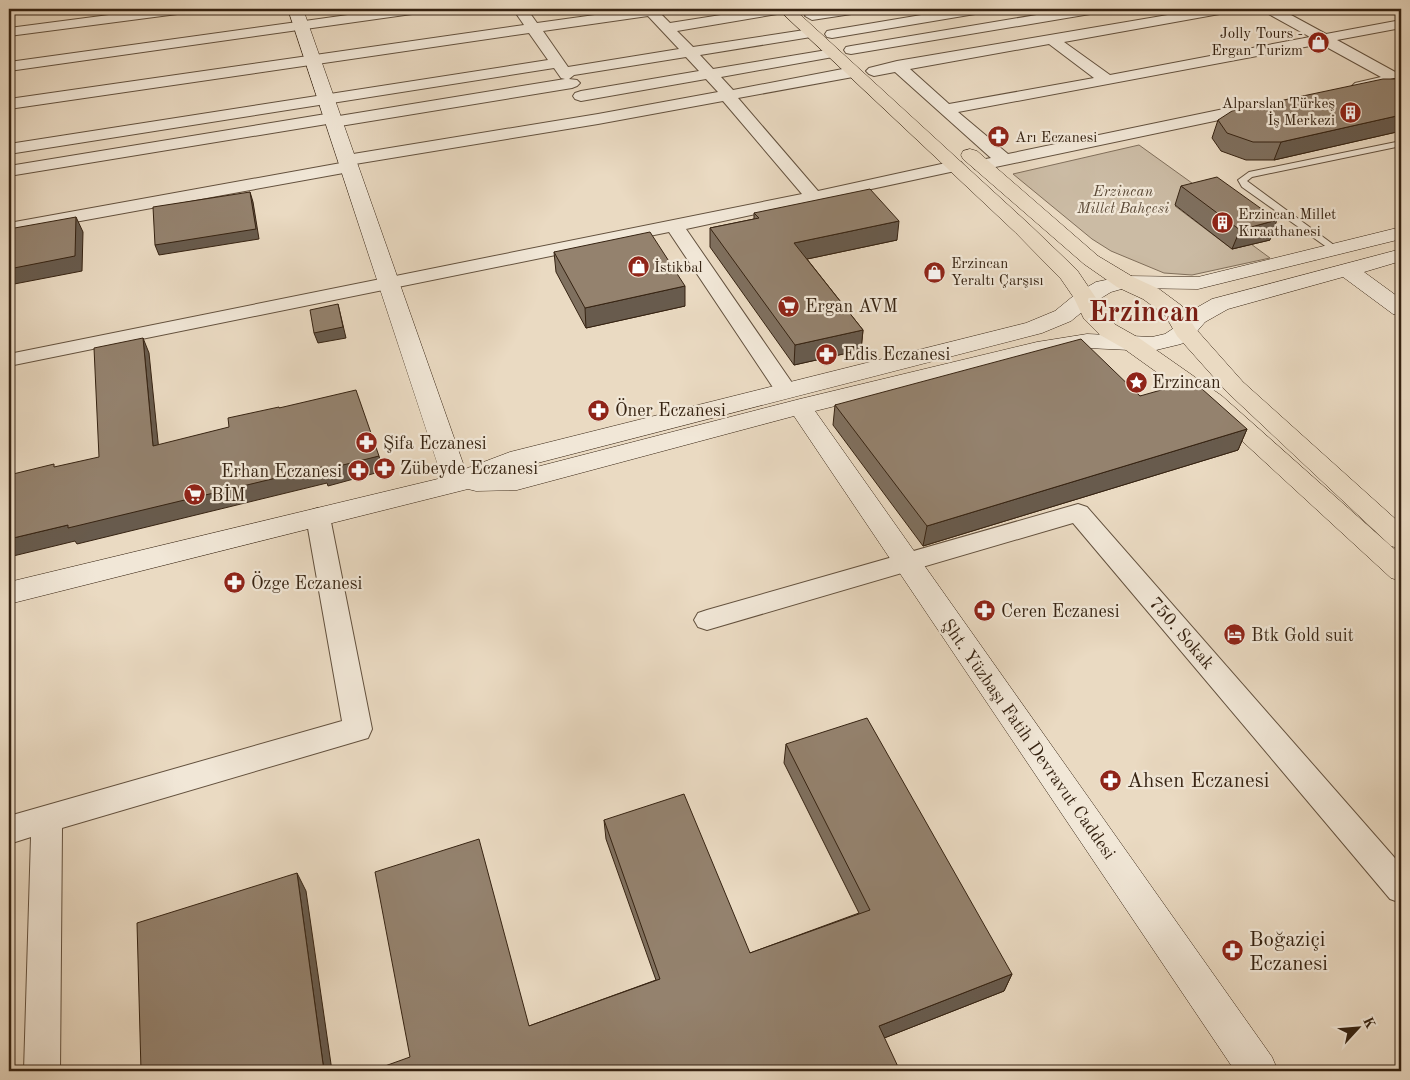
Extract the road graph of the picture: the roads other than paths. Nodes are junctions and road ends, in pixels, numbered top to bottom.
1 (185, 9) edge
2 (419, 9) edge
3 (520, 9) edge
4 (784, 9) edge
5 (858, 9) edge
6 (981, 9) edge
7 (1096, 9) edge
8 (1225, 9) edge
9 (1270, 9) edge
10 (650, 10) edge
11 (298, 17) edge
12 (1401, 24) edge
13 (667, 28) junction
14 (534, 29) junction
15 (9, 32) edge
16 (824, 32) edge
17 (1323, 38) junction
18 (1051, 40) junction
19 (689, 52) junction
20 (312, 59) junction
21 (897, 66) junction
22 (9, 67) edge
23 (864, 71) junction
24 (564, 73) junction
25 (709, 74) junction
26 (1399, 79) edge
27 (1107, 80) junction
28 (1346, 88) edge
29 (729, 95) junction
30 (581, 96) junction
31 (1278, 103) edge
32 (9, 104) edge
33 (946, 109) junction
34 (331, 113) junction
35 (598, 119) junction
36 (1401, 144) edge
37 (9, 148) edge
38 (956, 151) junction
39 (1004, 160) junction
40 (348, 164) junction
41 (981, 165) junction
42 (9, 171) edge
43 (814, 197) junction
44 (674, 225) junction
45 (9, 229) edge
46 (1401, 233) edge
47 (1335, 250) junction
48 (1401, 255) edge
49 (1346, 269) junction
50 (388, 282) junction
51 (1125, 282) junction
52 (1085, 298) junction
53 (1401, 308) edge
54 (1184, 332) junction
55 (1131, 343) junction
56 (9, 360) edge
57 (793, 398) junction
58 (457, 483) junction
59 (318, 517) junction
60 (1401, 539) edge
61 (907, 562) junction
62 (1401, 571) edge
63 (9, 593) edge
64 (707, 620) dead end
65 (47, 819) junction
66 (9, 830) edge
67 (1401, 888) edge
68 (42, 1071) edge
69 (1258, 1071) edge

1 - 15 street
2 - 11 street
3 - 14 street
4 - 13 street
4 - 16 main road
5 - 16 street
6 - 16 street
7 - 16 street
8 - 18 street
9 - 17 street
10 - 13 street
10 - 14 street
11 - 20 main road
11 - 22 street
12 - 17 street
13 - 19 street
14 - 20 street
14 - 24 street
16 - 19 street
16 - 23 main road
16 - 25 street
17 - 26 street
17 - 27 street
18 - 21 street
18 - 27 street
19 - 24 street
19 - 25 street
20 - 32 street
20 - 34 main road
21 - 23 street
21 - 33 street
23 - 29 street
23 - 38 main road
24 - 30 street
24 - 34 street
24 - 34 street
25 - 29 street
25 - 30 street
26 - 28 street
27 - 33 street
29 - 35 street
29 - 43 street
30 - 35 street
31 - 39 street
33 - 39 street
34 - 37 street
34 - 40 main road
34 - 42 street
35 - 40 street
36 - 47 lane
38 - 41 main road
38 - 43 street
38 - 52 main road
39 - 41 street
40 - 45 street
40 - 50 main road
41 - 51 main road
43 - 44 street
44 - 50 street
44 - 57 street
46 - 47 main road
47 - 51 main road
48 - 49 main road
49 - 53 main road
49 - 54 main road
50 - 56 street
50 - 58 main road
51 - 52 main road
51 - 54 main road
52 - 55 main road
52 - 57 main road
54 - 55 main road
54 - 60 main road
55 - 57 main road
55 - 62 main road
57 - 58 main road
57 - 61 main road, Şht. Yüzbaşı Fatih Devravut Caddesi
58 - 59 main road
59 - 63 main road
59 - 65 street
61 - 64 street
61 - 67 street, 750. Sokak
61 - 69 main road, Şht. Yüzbaşı Fatih Devravut Caddesi
65 - 66 street
65 - 68 street

